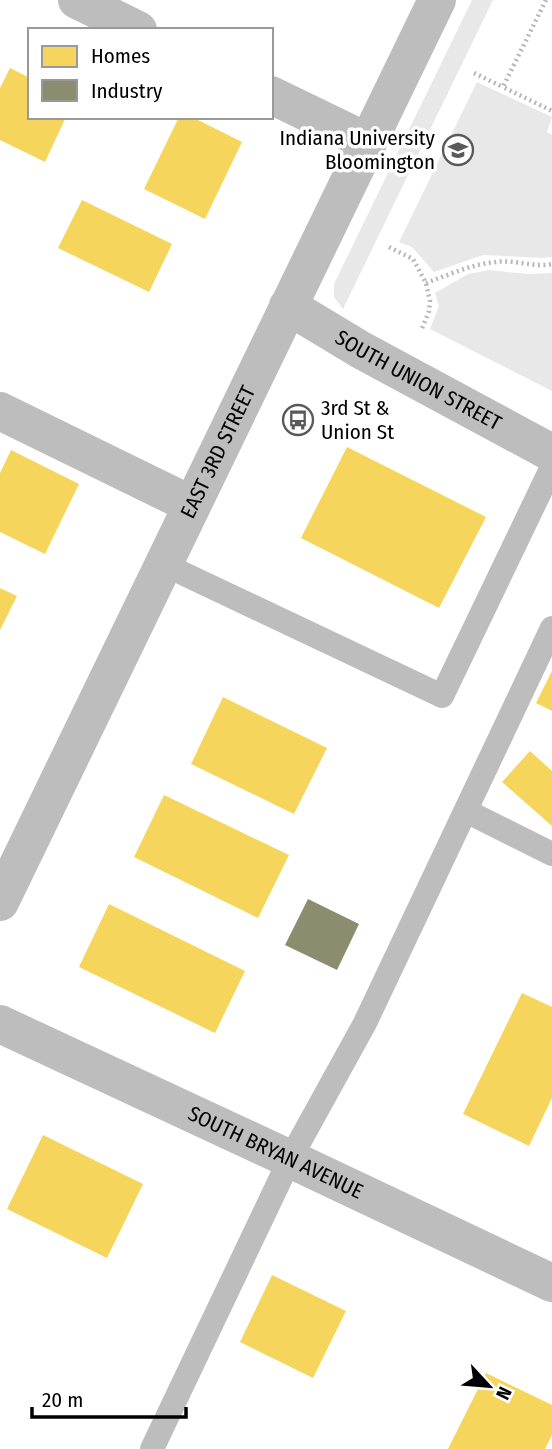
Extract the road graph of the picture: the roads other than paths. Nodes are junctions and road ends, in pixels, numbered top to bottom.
1 (77, 0) edge
2 (437, 0) edge
3 (134, 28) edge
4 (273, 96) edge
5 (368, 142) junction
6 (288, 306) junction
7 (0, 411) edge
8 (552, 453) edge
9 (552, 467) edge
10 (192, 505) junction
11 (163, 564) junction
12 (552, 628) edge
13 (466, 811) junction
14 (552, 854) edge
15 (9, 863) edge
16 (0, 902) edge
17 (0, 1024) edge
18 (290, 1159) junction
19 (552, 1283) edge
20 (152, 1449) edge

1 - 3 street
2 - 5 street, EAST 3RD STREET
4 - 5 street
5 - 6 street, EAST 3RD STREET
6 - 8 street, SOUTH UNION STREET
6 - 10 street, EAST 3RD STREET
7 - 10 street
9 - 11 lane
10 - 11 street, EAST 3RD STREET
11 - 15 street, EAST 3RD STREET
12 - 13 lane
13 - 14 lane
13 - 18 lane
15 - 16 street, EAST 3RD STREET
17 - 18 street, SOUTH BRYAN AVENUE
18 - 19 street, SOUTH BRYAN AVENUE
18 - 20 lane

